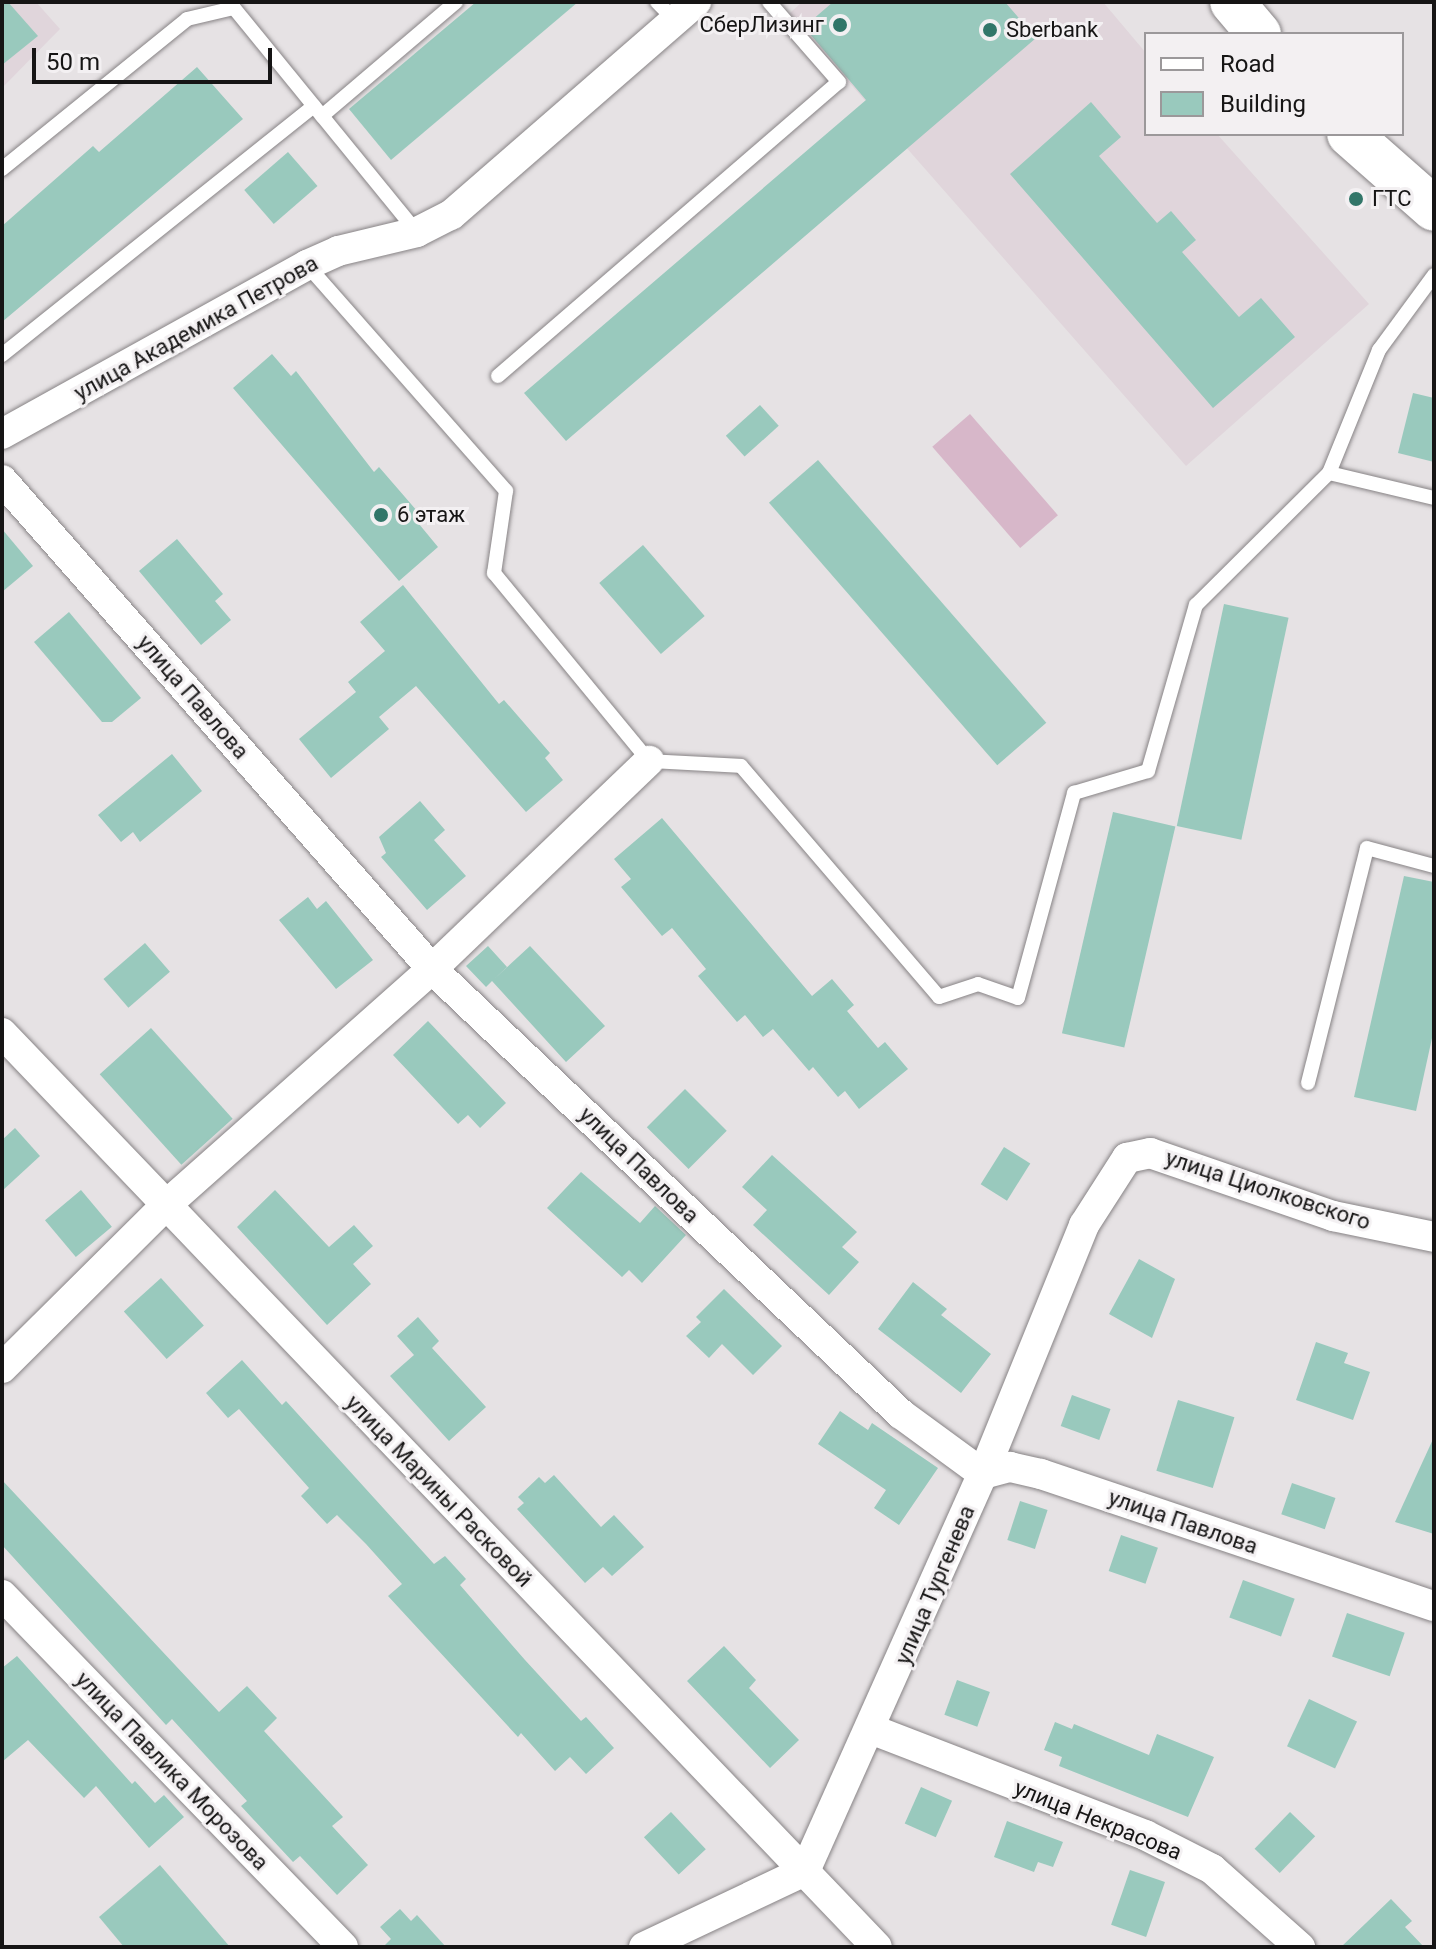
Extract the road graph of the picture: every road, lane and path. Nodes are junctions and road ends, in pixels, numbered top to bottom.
1 (456, 2) edge
2 (769, 2) edge
3 (1232, 2) edge
4 (677, 8) edge
5 (1257, 32) edge
6 (318, 111) junction
7 (1351, 136) edge
8 (2, 169) edge
9 (1434, 209) edge
10 (417, 232) junction
11 (307, 265) junction
12 (1434, 275) edge
13 (2, 355) edge
14 (498, 376) dead end
15 (2, 434) edge
16 (1329, 473) junction
17 (2, 480) edge
18 (1434, 498) edge
19 (649, 761) junction
20 (1434, 866) edge
21 (432, 969) junction
22 (2, 1033) edge
23 (1308, 1083) dead end
24 (1150, 1153) joint
25 (165, 1206) junction
26 (1434, 1237) edge
27 (2, 1368) edge
28 (983, 1474) junction
29 (2, 1595) edge
30 (1434, 1606) edge
31 (873, 1730) junction
32 (805, 1871) junction
33 (343, 1947) edge
34 (644, 1947) edge
35 (877, 1947) edge
36 (1300, 1947) edge

1 - 6 lane
2 - 14 lane
3 - 5 main road
4 - 10 street, улица Академика Петрова
6 - 8 lane
6 - 10 lane
6 - 13 lane
7 - 9 main road
10 - 11 street, улица Академика Петрова
11 - 15 street, улица Академика Петрова
11 - 19 lane
12 - 16 lane
16 - 18 lane
16 - 19 lane
17 - 21 street, улица Павлова
19 - 21 street
20 - 23 lane
21 - 25 street
21 - 28 street, улица Павлова
22 - 25 street, улица Марины Расковой
24 - 26 street, улица Циолковского
24 - 28 street, улица Тургенева
25 - 27 street
25 - 32 street, улица Марины Расковой
28 - 30 street, улица Павлова
28 - 31 street, улица Тургенева
29 - 33 street, улица Павлика Морозова
31 - 32 street, улица Тургенева
31 - 36 street, улица Некрасова
32 - 34 street
32 - 35 street, улица Марины Расковой

